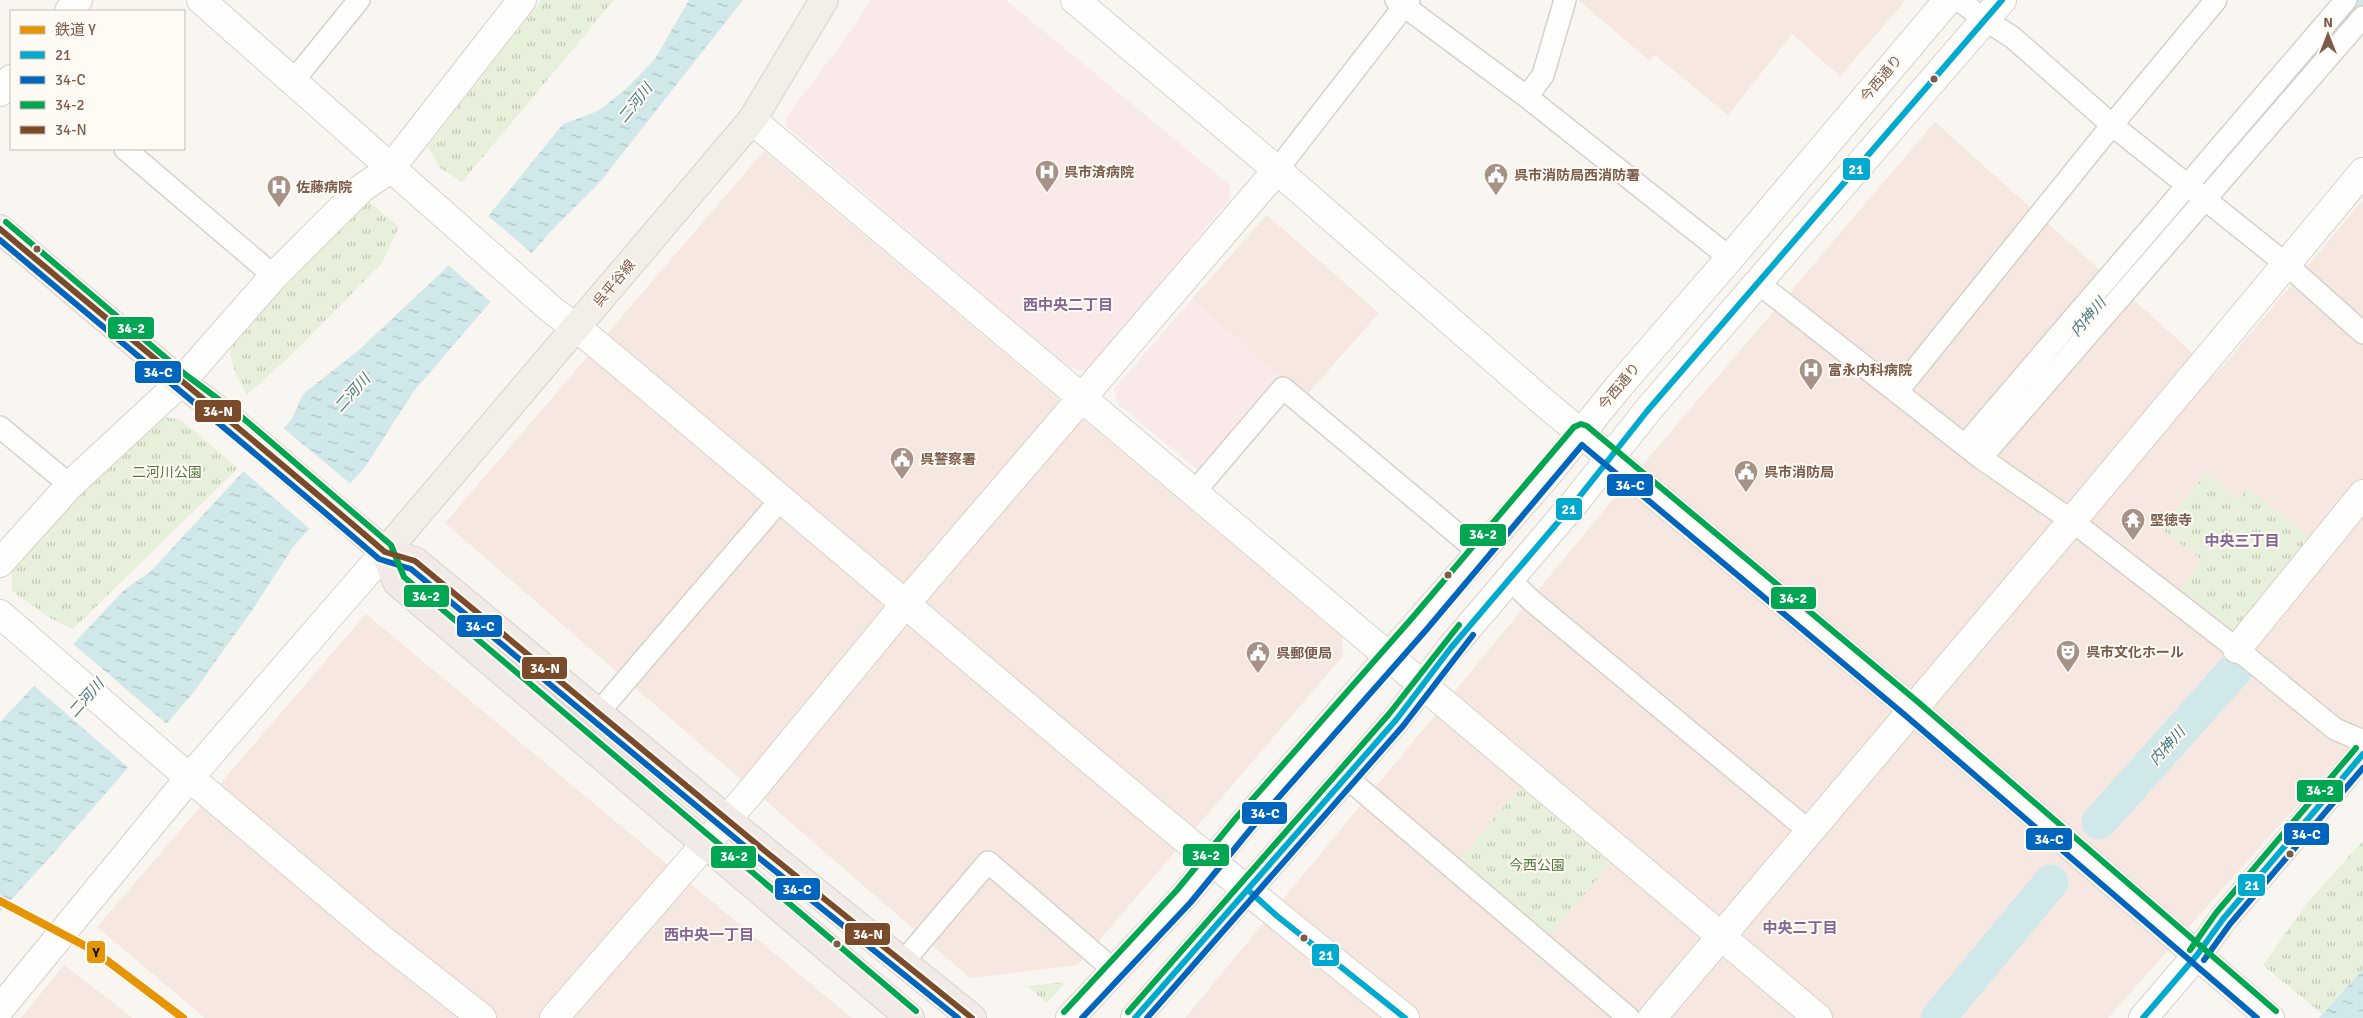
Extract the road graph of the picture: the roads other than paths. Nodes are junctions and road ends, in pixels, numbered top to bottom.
1 (78, 0) edge
2 (201, 0) edge
3 (360, 0) edge
4 (522, 0) edge
5 (824, 0) edge
6 (1074, 0) edge
7 (1565, 0) edge
8 (1948, 0) edge
9 (1960, 0) edge
10 (2002, 0) edge
11 (2216, 0) edge
12 (2346, 0) edge
13 (1403, 2) edge
14 (69, 10) edge
15 (2363, 18) edge
16 (1985, 20) junction
17 (10, 80) edge
18 (294, 80) junction
19 (0, 92) edge
20 (1527, 97) junction
21 (752, 120) junction
22 (2112, 125) junction
23 (126, 150) edge
24 (390, 169) junction
25 (1277, 170) junction
26 (2363, 172) edge
27 (2197, 192) junction
28 (0, 230) edge
29 (1730, 258) junction
30 (2286, 264) junction
31 (274, 276) junction
32 (1758, 283) junction
33 (576, 327) junction
34 (2363, 333) edge
35 (180, 382) junction
36 (1897, 392) junction
37 (1084, 397) junction
38 (0, 427) edge
39 (1581, 433) junction
40 (1973, 452) junction
41 (1610, 457) junction
42 (70, 485) junction
43 (1196, 490) junction
44 (2363, 494) edge
45 (782, 498) junction
46 (2072, 521) junction
47 (385, 552) junction
48 (1480, 553) junction
49 (0, 563) edge
50 (1510, 579) junction
51 (906, 603) junction
52 (0, 614) edge
53 (2237, 649) junction
54 (1390, 657) junction
55 (1423, 684) junction
56 (1912, 709) junction
57 (598, 713) junction
58 (2363, 741) edge
59 (2363, 754) edge
60 (180, 769) junction
61 (1346, 777) junction
62 (726, 817) junction
63 (1809, 831) junction
64 (705, 842) junction
65 (1213, 861) junction
66 (1248, 890) junction
67 (1720, 936) junction
68 (2197, 955) junction
69 (904, 962) junction
70 (1115, 971) junction
71 (0, 1009) edge
72 (482, 1018) edge
73 (554, 1018) edge
74 (910, 1018) edge
75 (972, 1018) edge
76 (1070, 1018) edge
77 (1135, 1018) edge
78 (1405, 1018) edge
79 (1629, 1018) edge
80 (1652, 1018) edge
81 (1818, 1018) edge
82 (2143, 1018) edge
83 (2270, 1018) edge

1 - 14 street
2 - 18 street
3 - 18 street
4 - 24 street
5 - 21 main road, 呉平谷線
6 - 25 street
7 - 20 street
8 - 29 street, 今西通り
9 - 16 street
10 - 16 street
11 - 22 street
12 - 27 street
13 - 20 street
13 - 25 street
15 - 27 street
16 - 22 street
16 - 32 street
17 - 19 street
18 - 24 street
20 - 29 street
21 - 33 main road, 呉平谷線
21 - 37 street
22 - 27 street
22 - 36 street
23 - 31 street
24 - 31 street
24 - 33 street
25 - 37 street
25 - 39 street
26 - 30 street
27 - 30 street
27 - 40 street
28 - 35 highway
29 - 39 street, 今西通り
30 - 34 street
30 - 46 street
31 - 35 street
32 - 36 street
32 - 41 street
33 - 45 street
33 - 47 main road, 呉平谷線
35 - 42 street
35 - 47 highway
36 - 40 street
37 - 43 street
37 - 51 street
38 - 42 street
39 - 41 street
39 - 48 street, 今西通り
40 - 46 street
41 - 50 street
41 - 56 street
42 - 49 street
43 - 48 street
43 - 54 street
44 - 53 street
45 - 51 street
45 - 57 street
46 - 53 street
46 - 56 street
47 - 57 highway
47 - 60 street
47 - 64 highway
48 - 54 street, 今西通り
50 - 55 street
50 - 63 street
51 - 62 street
51 - 65 street
52 - 60 street
53 - 58 street
54 - 55 street
54 - 65 street, 今西通り
55 - 61 street
55 - 67 street
56 - 63 street
56 - 68 street
57 - 62 highway
59 - 68 street
60 - 71 street
60 - 72 street
61 - 66 street
61 - 79 street
62 - 64 street
62 - 69 highway
63 - 67 street
64 - 73 street
64 - 74 highway
65 - 66 street
65 - 70 street, 今西通り
66 - 77 street
66 - 78 street
67 - 80 street
67 - 81 street
68 - 82 street
68 - 83 street
69 - 70 street
69 - 75 highway
70 - 76 street, 今西通り

